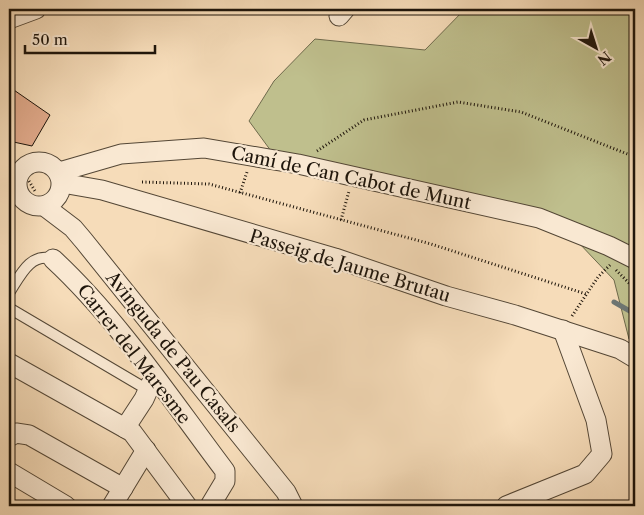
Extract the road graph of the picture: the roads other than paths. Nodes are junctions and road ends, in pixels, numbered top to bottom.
1 (36, 9) edge
2 (9, 19) edge
3 (16, 164) edge
4 (61, 178) junction
5 (15, 196) edge
6 (44, 206) junction
7 (53, 259) joint
8 (635, 259) edge
9 (9, 293) edge
10 (9, 308) edge
11 (563, 330) junction
12 (635, 358) edge
13 (9, 363) edge
14 (151, 383) junction
15 (125, 428) junction
16 (9, 438) edge
17 (146, 450) junction
18 (9, 472) edge
19 (123, 488) junction
20 (290, 499) edge
21 (66, 506) edge
22 (112, 506) edge
23 (187, 506) edge
24 (210, 506) edge
25 (305, 506) edge
26 (506, 506) edge

1 - 2 street
3 - 4 street
3 - 5 street
4 - 6 street
4 - 8 street, Camí de Can Cabot de Munt
4 - 11 street, Passeig de Jaume Brutau
5 - 6 street
6 - 20 street, Avinguda de Pau Casals
7 - 9 lane, Carrer del Maresme
7 - 14 street, Carrer del Maresme
10 - 14 lane
11 - 12 street, Passeig de Jaume Brutau
11 - 26 street
13 - 15 street
14 - 15 street
14 - 24 street, Carrer del Maresme
15 - 17 street
16 - 19 street
17 - 19 street
17 - 23 street
18 - 21 street
19 - 22 street
20 - 25 street, Avinguda de Pau Casals

